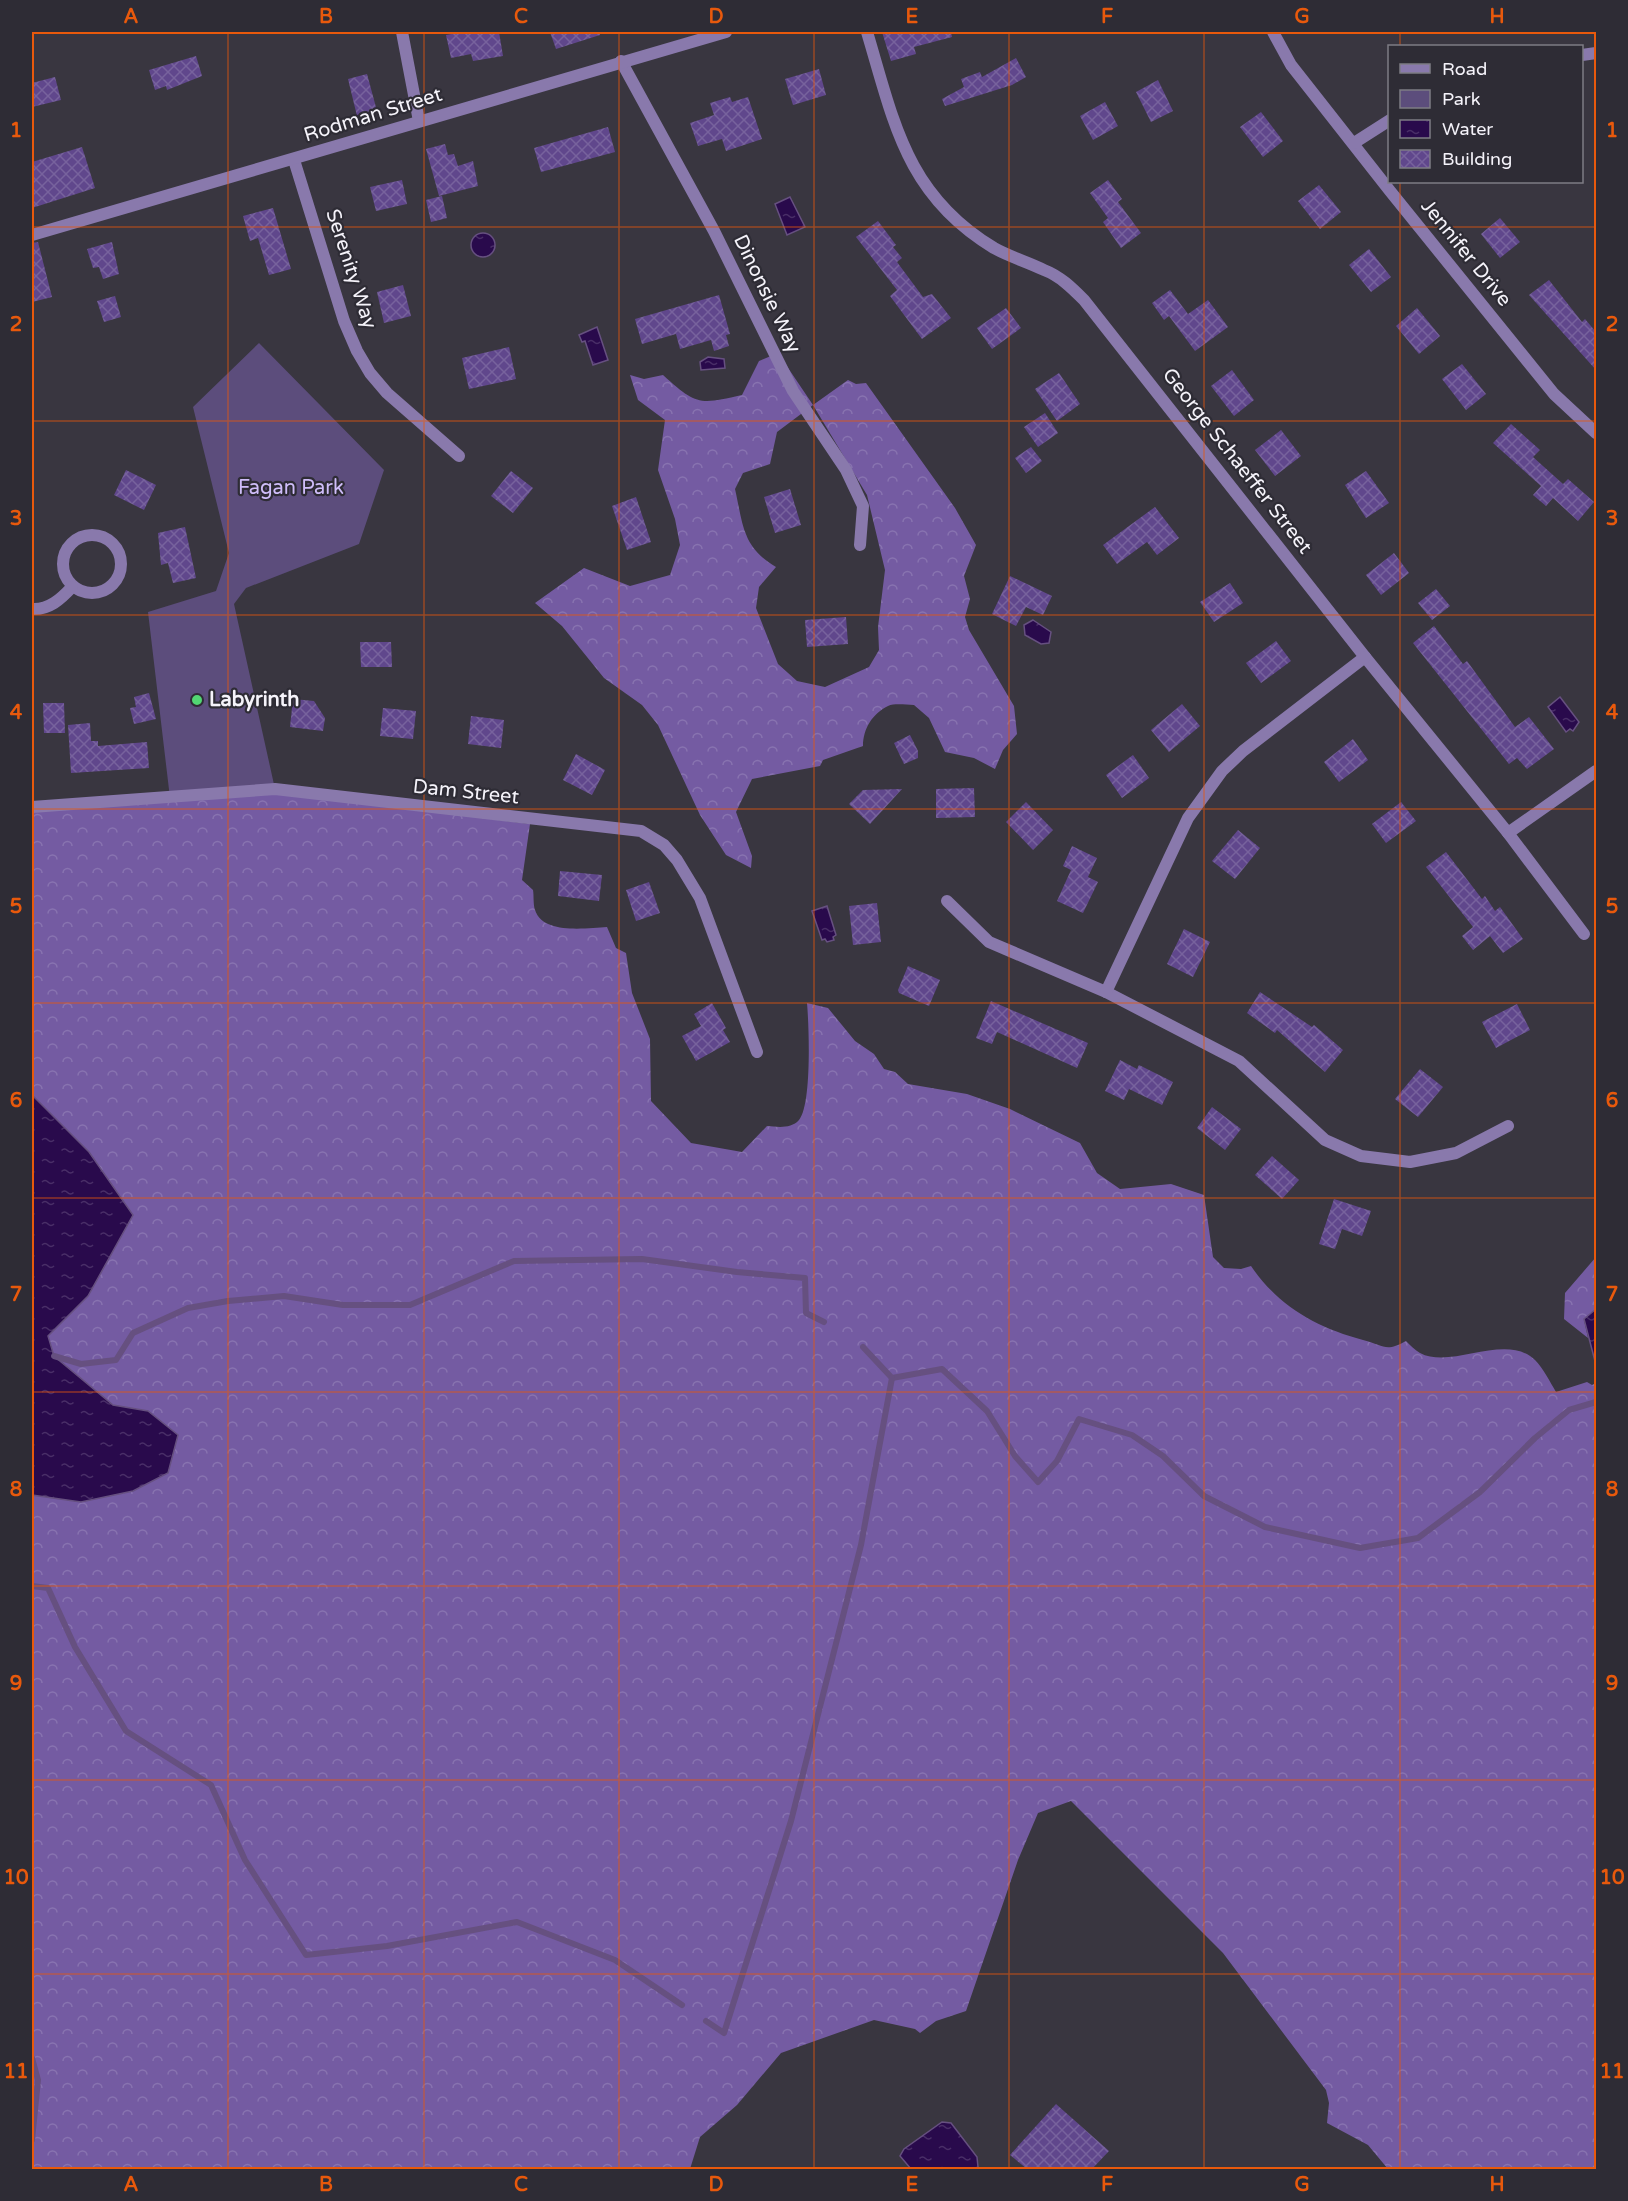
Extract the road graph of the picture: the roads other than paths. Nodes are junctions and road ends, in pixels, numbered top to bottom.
1 (402, 32) edge
2 (726, 32) edge
3 (867, 32) edge
4 (1273, 32) edge
5 (621, 61) junction
6 (419, 121) junction
7 (1388, 121) edge
8 (1354, 143) junction
9 (294, 160) junction
10 (32, 235) edge
11 (1596, 433) edge
12 (459, 456) dead end
13 (860, 545) dead end
14 (72, 587) junction
15 (32, 609) edge
16 (1365, 657) junction
17 (1596, 771) edge
18 (32, 807) edge
19 (1508, 833) junction
20 (947, 901) dead end
21 (1584, 934) dead end
22 (1106, 992) junction
23 (757, 1052) dead end
24 (1508, 1126) dead end

1 - 6 street
2 - 5 street, Rodman Street
3 - 16 street, George Schaeffer Street
4 - 8 street, Jennifer Drive
5 - 6 street, Rodman Street
5 - 13 street, Dinonsie Way
6 - 9 street, Rodman Street
7 - 8 street
8 - 11 street, Jennifer Drive
9 - 10 street, Rodman Street
9 - 12 street, Serenity Way
14 - 14 street
14 - 15 street
16 - 19 street, George Schaeffer Street
16 - 22 street
17 - 19 street
18 - 23 street, Dam Street
19 - 21 street, George Schaeffer Street
20 - 22 street
22 - 24 street

